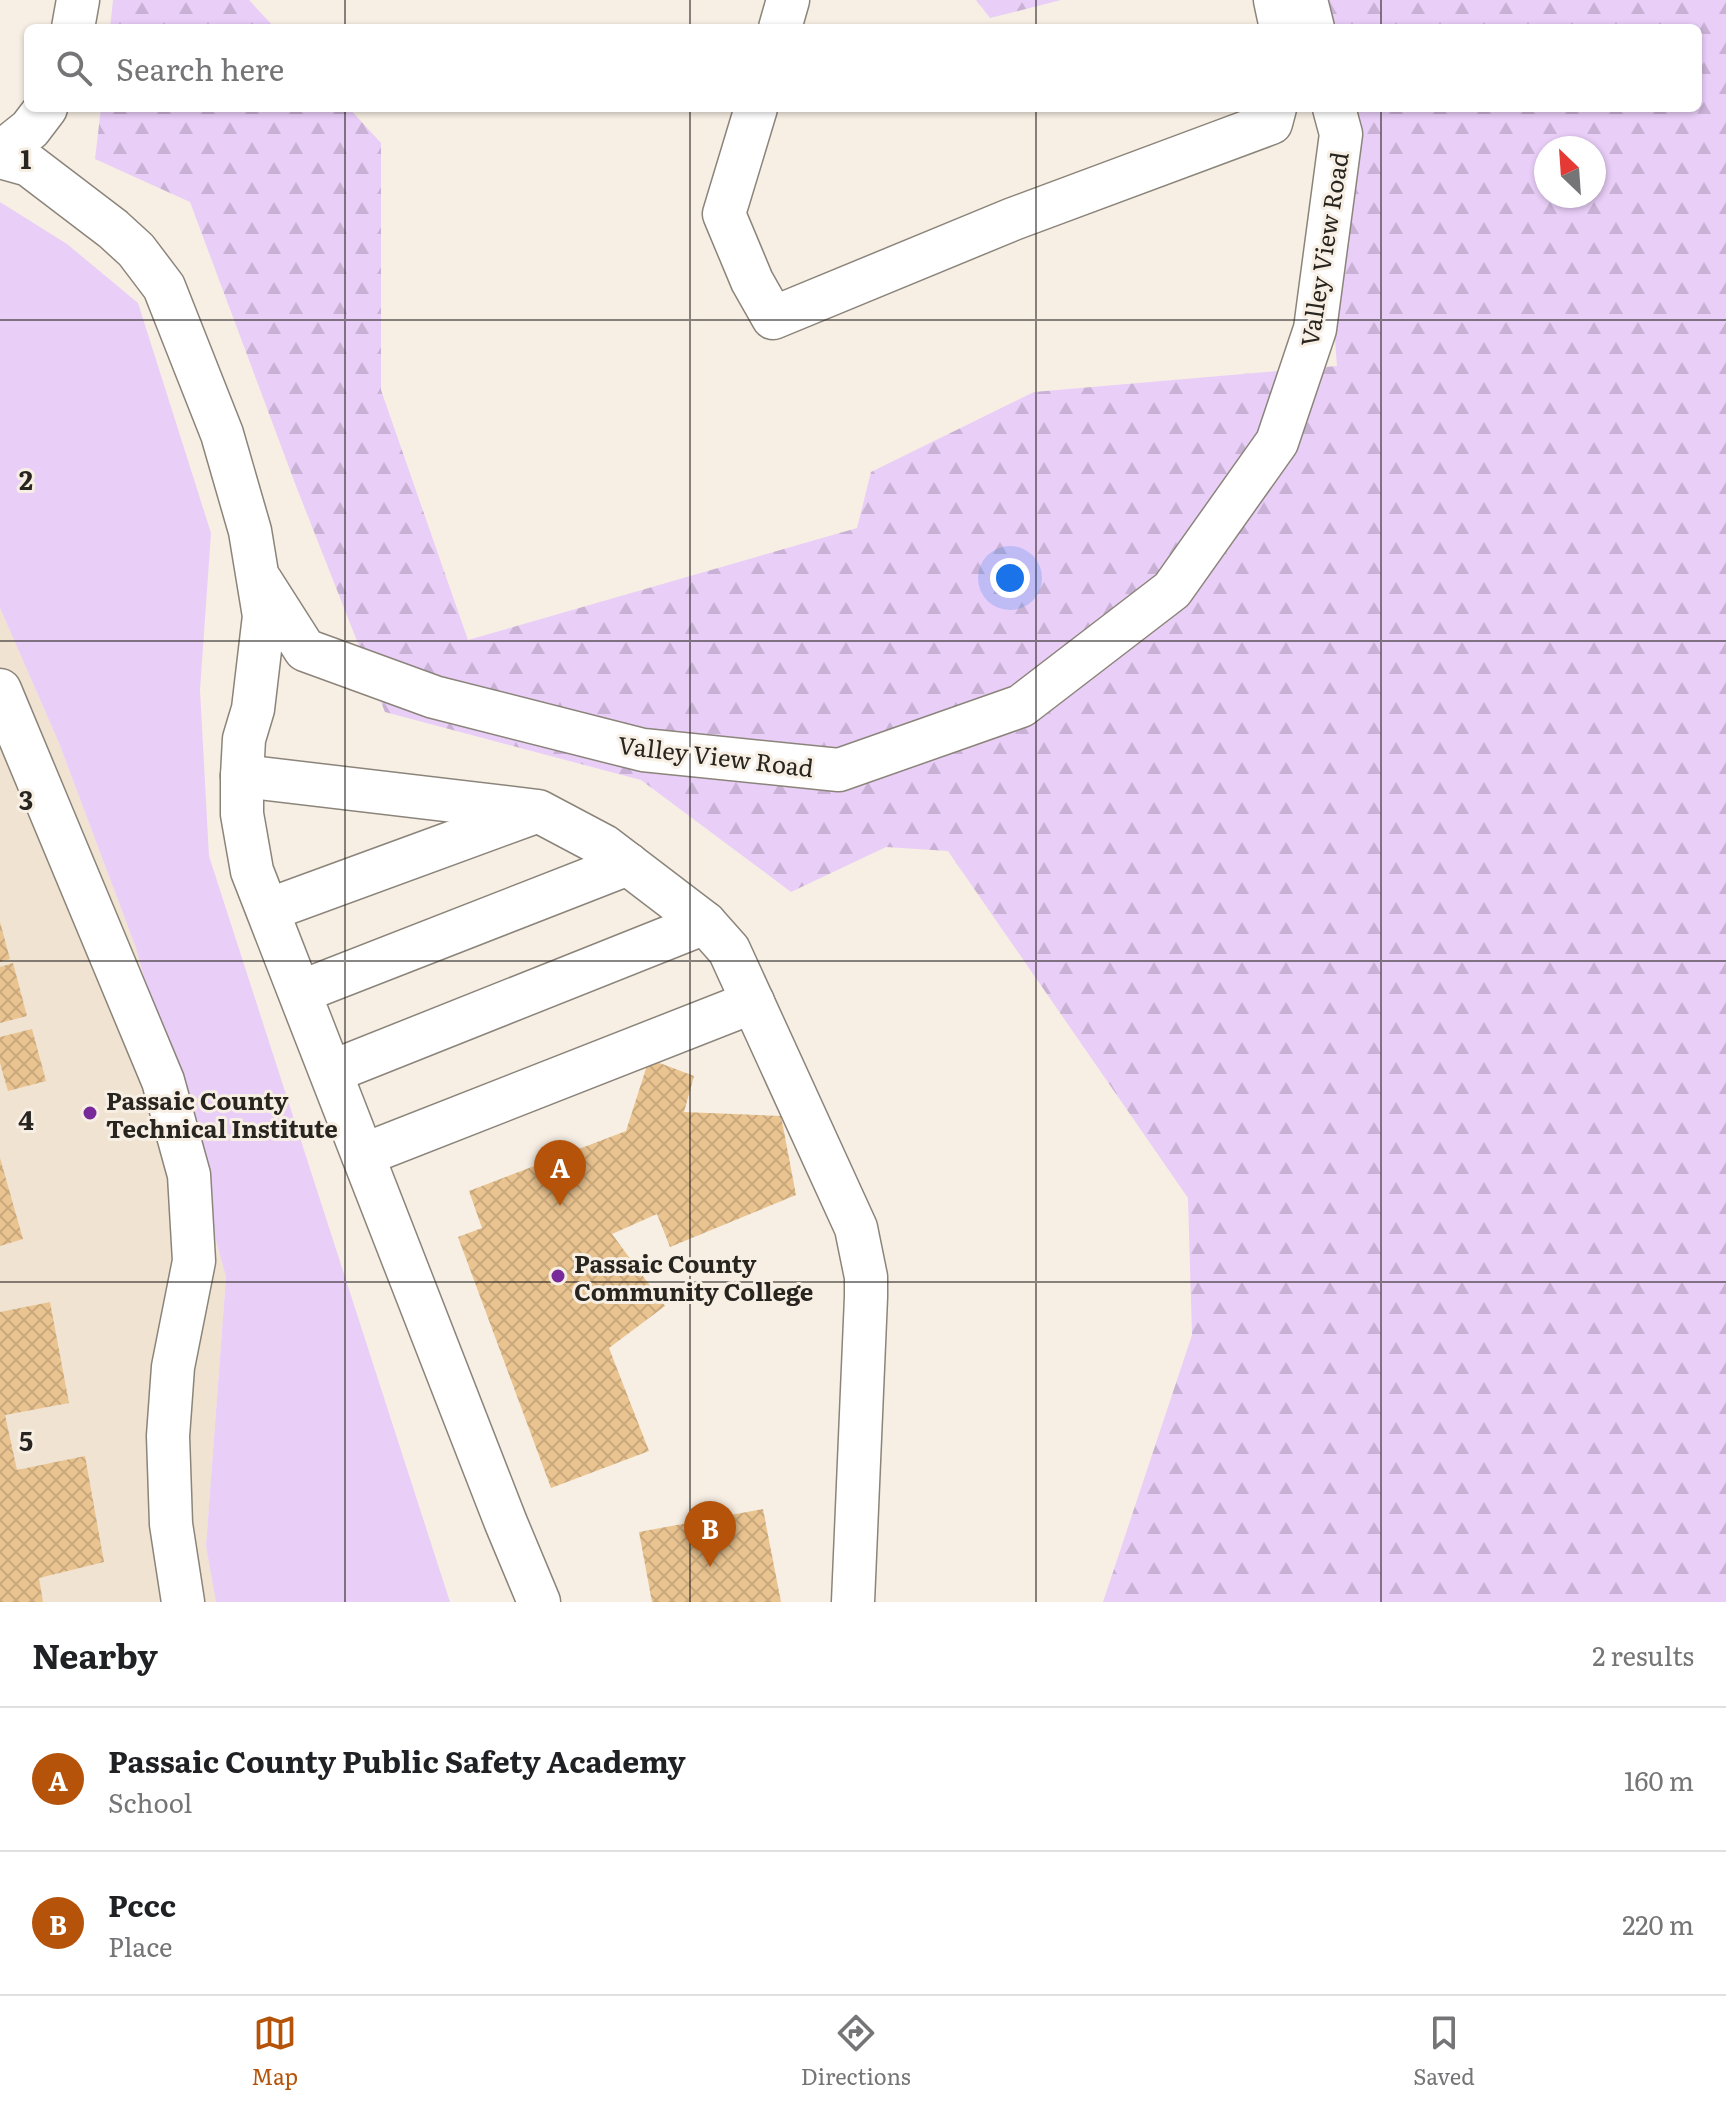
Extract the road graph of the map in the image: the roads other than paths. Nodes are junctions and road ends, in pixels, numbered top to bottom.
1 (78, 0) edge
2 (788, 0) edge
3 (1275, 0) edge
4 (1306, 0) edge
5 (74, 24) edge
6 (781, 24) edge
7 (1280, 24) edge
8 (1312, 24) edge
9 (43, 112) edge
10 (755, 112) edge
11 (1274, 112) edge
12 (1335, 112) edge
13 (0, 155) edge
14 (258, 577) junction
15 (0, 690) edge
16 (242, 776) junction
17 (538, 811) junction
18 (628, 864) junction
19 (268, 910) junction
20 (705, 923) junction
21 (300, 992) junction
22 (753, 1002) junction
23 (331, 1072) junction
24 (363, 1155) junction
25 (183, 1602) edge
26 (539, 1602) edge
27 (853, 1602) edge

1 - 5 street
2 - 6 street
3 - 7 street
4 - 8 street
9 - 13 street
10 - 11 street
12 - 14 street, Valley View Road
13 - 14 street, Valley View Road
14 - 16 street
15 - 25 street
16 - 17 street
16 - 19 street
17 - 18 street
17 - 19 street
18 - 20 street
18 - 21 street
19 - 21 street
20 - 22 street
20 - 23 street
21 - 23 street
22 - 24 street
22 - 27 street
23 - 24 street
24 - 26 street

